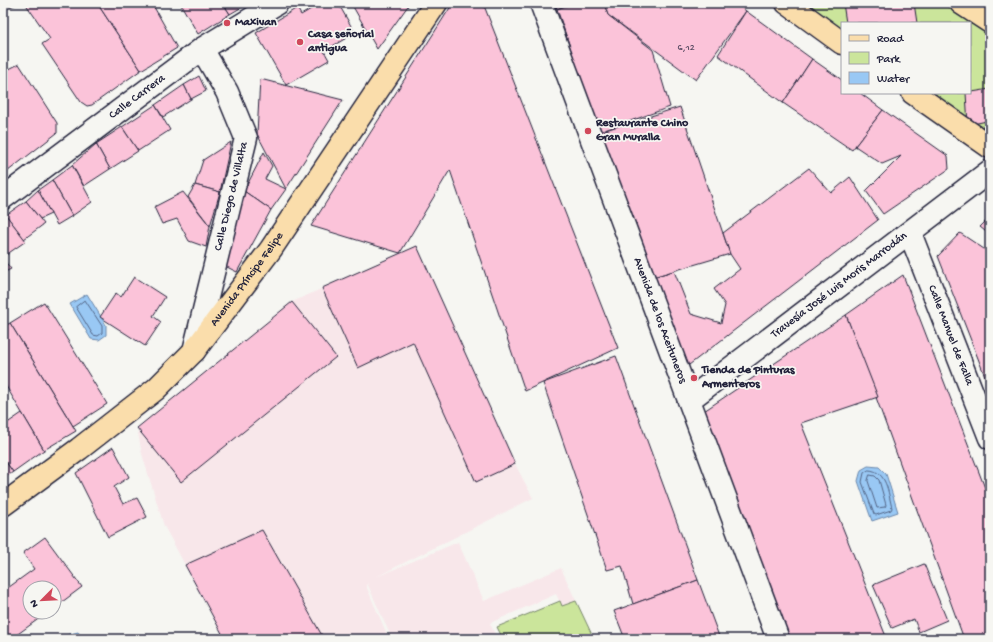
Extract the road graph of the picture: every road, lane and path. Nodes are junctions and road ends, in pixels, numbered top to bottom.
1 (277, 3) edge
2 (436, 3) edge
3 (541, 3) edge
4 (787, 3) edge
5 (961, 3) edge
6 (990, 22) edge
7 (841, 42) edge
8 (202, 49) junction
9 (914, 94) edge
10 (990, 147) edge
11 (990, 171) edge
12 (3, 198) edge
13 (910, 232) junction
14 (194, 351) junction
15 (689, 400) junction
16 (990, 438) edge
17 (3, 505) edge
18 (778, 639) edge

1 - 8 street, Calle Carrera
2 - 14 main road, Avenida Príncipe Felipe
3 - 15 street, Avenida de los Aceituneros
4 - 7 main road
5 - 6 main road
8 - 12 street, Calle Carrera
8 - 14 street, Calle Diego de Villalta
9 - 10 main road
11 - 13 street, Travesía José Luis Moris Marrodán
13 - 15 street, Travesía José Luis Moris Marrodán
13 - 16 street, Calle Manuel de Falla
14 - 17 main road, Avenida Príncipe Felipe
15 - 18 street, Avenida de los Aceituneros

